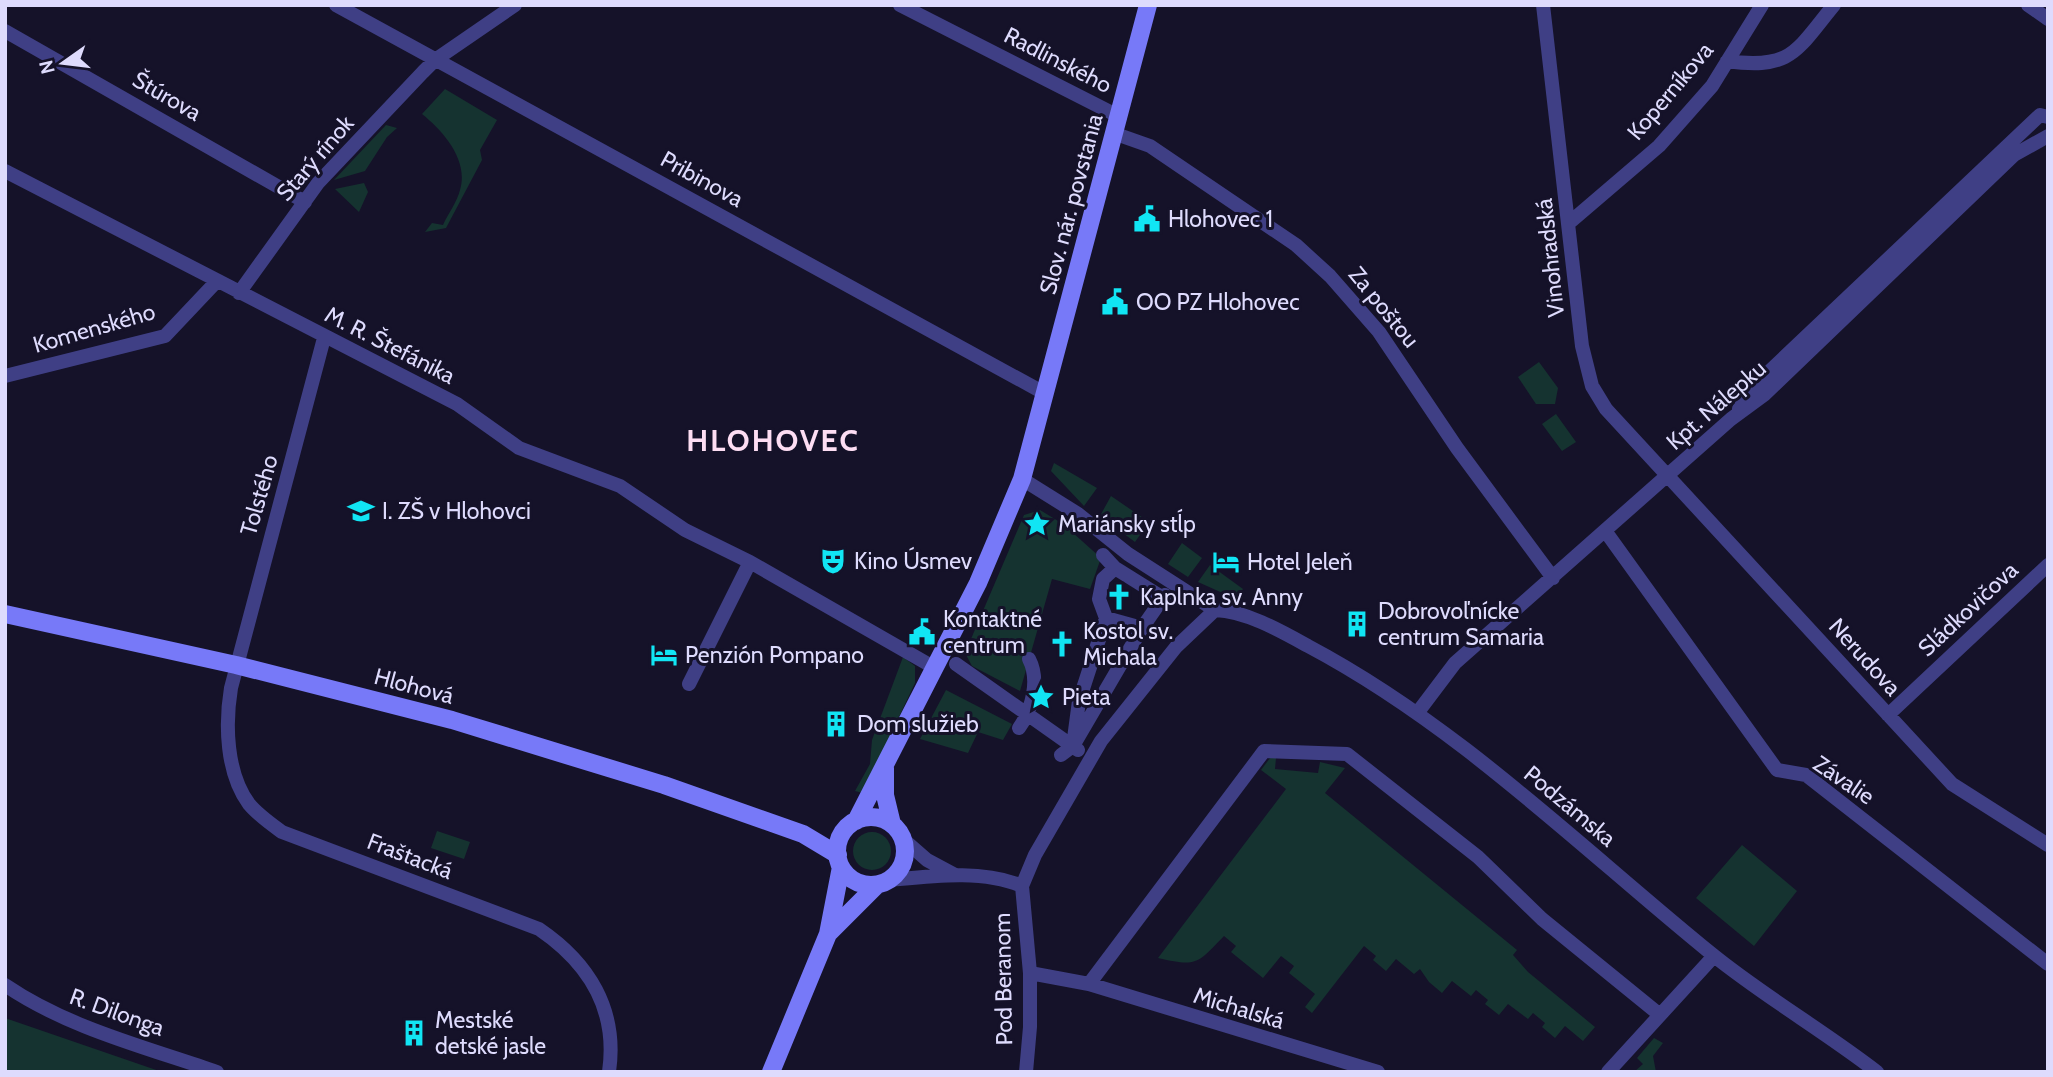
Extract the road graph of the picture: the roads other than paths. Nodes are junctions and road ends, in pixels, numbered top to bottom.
1 (336, 5) edge
2 (515, 5) edge
3 (1147, 5) edge
4 (1543, 5) edge
5 (1762, 5) edge
6 (1834, 5) edge
7 (2028, 5) edge
8 (906, 7) edge
9 (2048, 19) edge
10 (5, 31) edge
11 (435, 60) junction
12 (1727, 61) junction
13 (2045, 113) edge
14 (1118, 125) junction
15 (2048, 136) edge
16 (5, 171) edge
17 (305, 202) junction
18 (1569, 223) junction
19 (217, 281) junction
20 (239, 293) junction
21 (324, 338) junction
22 (5, 376) edge
23 (1046, 394) junction
24 (1731, 419) junction
25 (1670, 475) junction
26 (1022, 479) junction
27 (1606, 532) junction
28 (1102, 555) dead end
29 (750, 562) junction
30 (2048, 565) edge
31 (1115, 568) junction
32 (1553, 578) junction
33 (1215, 610) junction
34 (5, 614) edge
35 (1106, 618) junction
36 (1142, 628) junction
37 (1029, 659) dead end
38 (956, 664) dead end
39 (236, 665) junction
40 (935, 668) junction
41 (689, 684) dead end
42 (1079, 701) junction
43 (1099, 701) junction
44 (1418, 712) junction
45 (1028, 715) junction
46 (1888, 715) junction
47 (1019, 728) dead end
48 (1071, 751) junction
49 (885, 768) junction
50 (850, 826) junction
51 (897, 831) junction
52 (803, 834) junction
53 (2048, 845) edge
54 (839, 861) junction
55 (956, 876) junction
56 (883, 883) junction
57 (1022, 886) junction
58 (828, 934) junction
59 (1714, 956) junction
60 (2048, 964) edge
61 (1030, 973) junction
62 (1088, 984) junction
63 (5, 985) edge
64 (1660, 1015) junction
65 (217, 1072) edge
66 (609, 1072) edge
67 (771, 1072) edge
68 (1026, 1072) edge
69 (1377, 1072) edge
70 (1608, 1072) edge
71 (1877, 1072) edge

1 - 11 street, Pribinova
2 - 11 street, Starý rínok
3 - 14 main road, Slov. nár. povstania
4 - 18 street, Vinohradská
5 - 12 street, Koperníkova
6 - 12 street
7 - 9 street
8 - 14 street, Radlinského
10 - 17 street, Štúrova
11 - 17 street, Starý rínok
11 - 23 street, Pribinova
12 - 18 street, Koperníkova
13 - 24 street
14 - 23 main road, Slov. nár. povstania
14 - 32 street, Za poštou
15 - 24 street, Kpt. Nálepku
16 - 19 street, M. R. Štefánika
17 - 20 street, Starý rínok
18 - 25 street, Vinohradská
19 - 20 street, M. R. Štefánika
19 - 22 street, Komenského
20 - 21 street, M. R. Štefánika
21 - 29 street, M. R. Štefánika
21 - 39 street, Tolstého
23 - 26 main road, Slov. nár. povstania
24 - 25 street, Kpt. Nálepku
25 - 27 street, Kpt. Nálepku
25 - 46 street, Nerudova
26 - 33 street, Podzámska
26 - 40 main road, Slov. nár. povstania
27 - 32 street, Kpt. Nálepku
27 - 60 street, Závalie
28 - 31 street
29 - 40 street, M. R. Štefánika
29 - 41 street
30 - 46 street, Sládkovičova
31 - 35 street
31 - 36 street
32 - 44 street, Kpt. Nálepku
33 - 44 street, Podzámska
33 - 57 street
34 - 39 main road, Hlohová
35 - 36 street
35 - 42 street
36 - 43 street
37 - 45 street
38 - 45 street
39 - 52 main road, Hlohová
39 - 66 street, Fraštacká
40 - 49 main road, Slov. nár. povstania
42 - 43 street
42 - 48 street
43 - 48 street
44 - 59 street, Podzámska
45 - 47 street
45 - 48 street
46 - 53 street, Nerudova
49 - 50 main road, Slov. nár. povstania
49 - 51 main road
50 - 51 main road
50 - 52 main road, Hlohová
50 - 54 main road
51 - 55 street
51 - 56 main road
52 - 54 main road, Hlohová
54 - 56 main road
54 - 58 main road
55 - 56 street
55 - 57 street
56 - 58 main road
57 - 61 street, Pod Beranom
58 - 67 main road
59 - 64 street
59 - 71 street, Podzámska
61 - 62 street, Michalská
61 - 68 street, Pod Beranom
62 - 64 street
62 - 69 street, Michalská
63 - 65 street, R. Dilonga
64 - 70 street

